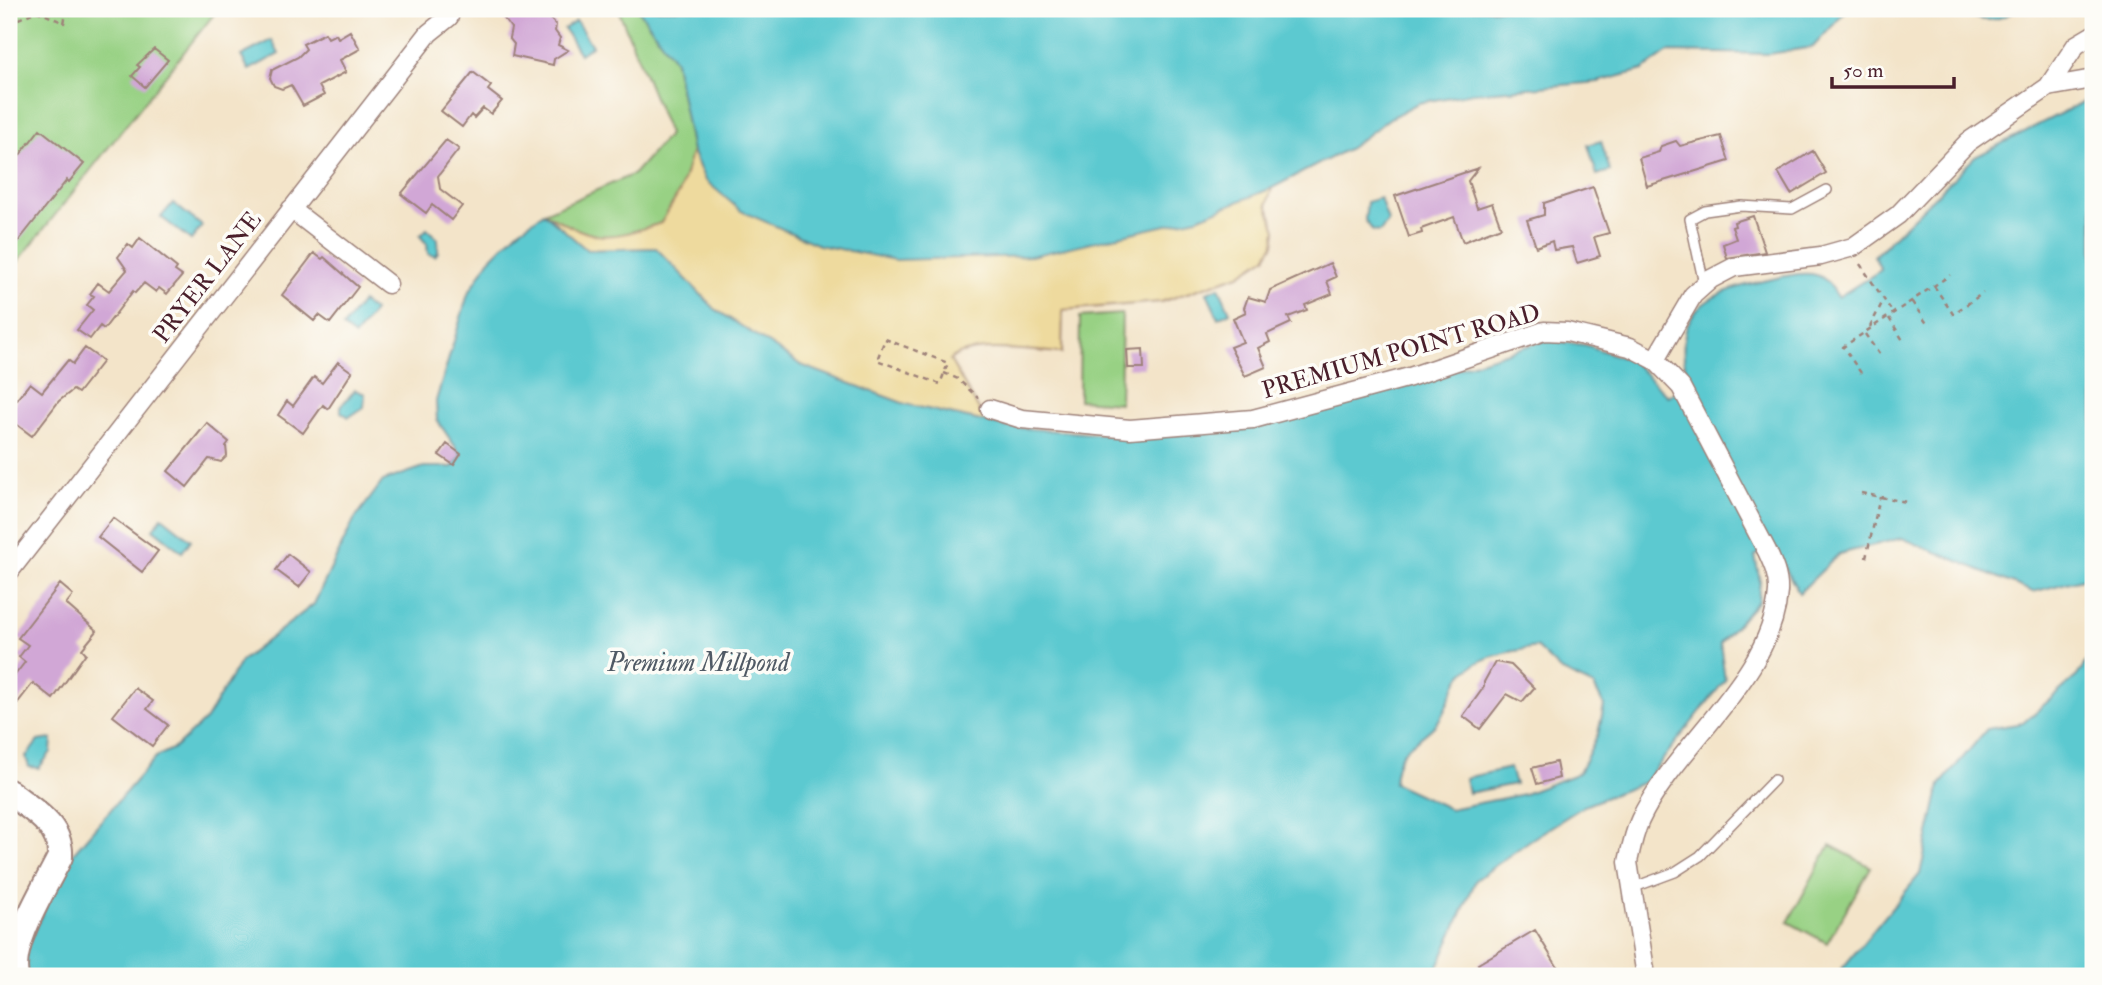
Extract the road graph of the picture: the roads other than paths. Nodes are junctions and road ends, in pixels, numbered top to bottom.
1 (449, 18) dead end
2 (2093, 35) edge
3 (2093, 79) edge
4 (2048, 87) junction
5 (1827, 190) dead end
6 (291, 209) junction
7 (388, 284) dead end
8 (1704, 285) junction
9 (1655, 360) junction
10 (990, 409) road end
11 (9, 572) edge
12 (1773, 780) dead end
13 (9, 792) edge
14 (1632, 888) junction
15 (16, 976) edge
16 (1646, 976) edge

1 - 6 street, PRYER LANE
2 - 4 street
3 - 4 street
4 - 8 street
5 - 8 lane
6 - 7 street
6 - 11 street, PRYER LANE
8 - 9 street
9 - 10 street, PREMIUM POINT ROAD
9 - 14 street, PREMIUM POINT ROAD
12 - 14 lane
13 - 15 street
14 - 16 street, PREMIUM POINT ROAD

